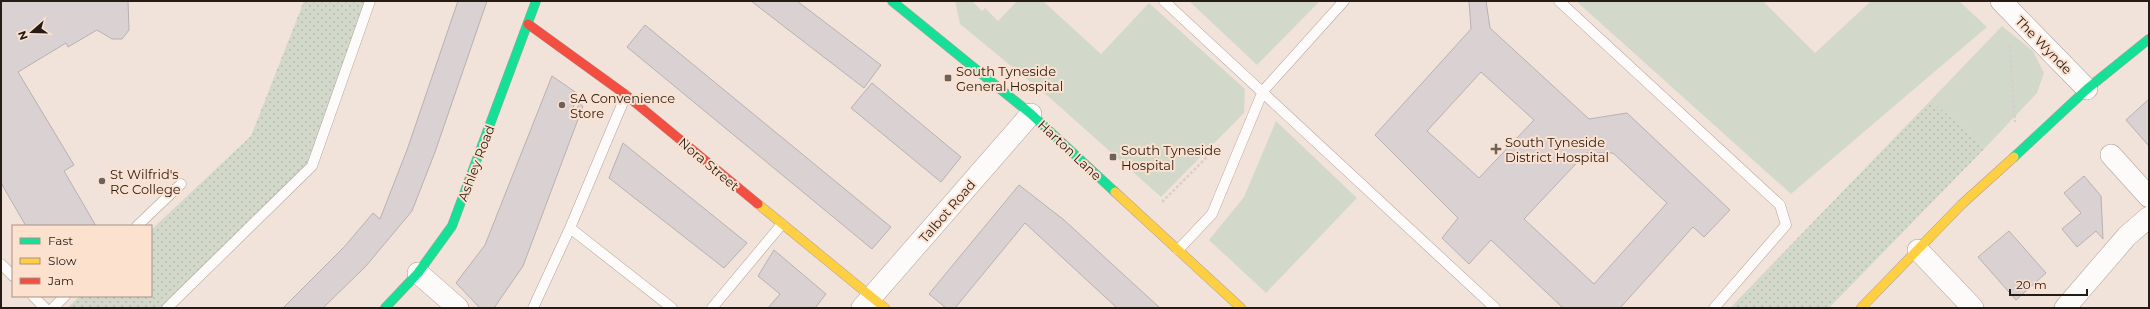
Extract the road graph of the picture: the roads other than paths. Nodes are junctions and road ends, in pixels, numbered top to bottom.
1 (370, 1) edge
2 (536, 1) edge
3 (892, 1) edge
4 (1164, 1) edge
5 (1344, 1) edge
6 (1559, 1) edge
7 (904, 4) edge
8 (2004, 5) edge
9 (528, 24) junction
10 (2149, 39) edge
11 (2087, 89) junction
12 (1263, 91) junction
13 (626, 95) junction
14 (1031, 114) junction
15 (2111, 155) dead end
16 (180, 184) dead end
17 (2149, 197) edge
18 (2149, 217) edge
19 (782, 224) junction
20 (138, 225) edge
21 (570, 228) junction
22 (1178, 250) junction
23 (1918, 250) junction
24 (1, 264) edge
25 (418, 274) junction
26 (12, 275) edge
27 (34, 297) edge
28 (64, 297) edge
29 (873, 304) edge
30 (46, 308) edge
31 (53, 308) edge
32 (167, 308) edge
33 (385, 308) edge
34 (458, 308) edge
35 (533, 308) edge
36 (672, 308) edge
37 (712, 308) edge
38 (1240, 308) edge
39 (1495, 308) edge
40 (1714, 308) edge
41 (1861, 308) edge
42 (1973, 308) edge
43 (2065, 308) edge

1 - 32 lane
2 - 9 street, Ashley Road
3 - 7 street, Harton Lane
4 - 12 lane
5 - 12 lane
6 - 40 lane
7 - 14 street, Harton Lane
8 - 11 street, The Wynde
9 - 13 street, Nora Street
9 - 25 street, Ashley Road
10 - 11 street
11 - 23 street
12 - 22 lane
12 - 39 lane
13 - 19 street, Nora Street
13 - 21 lane
14 - 22 street, Harton Lane
14 - 29 street, Talbot Road
15 - 17 street
16 - 20 lane
18 - 43 street
19 - 29 street, Nora Street
19 - 37 lane
21 - 35 lane
21 - 36 lane
22 - 38 street, Harton Lane
23 - 41 street
23 - 42 street
24 - 26 lane
25 - 33 street, Ashley Road
25 - 34 street
27 - 30 lane
28 - 31 lane

